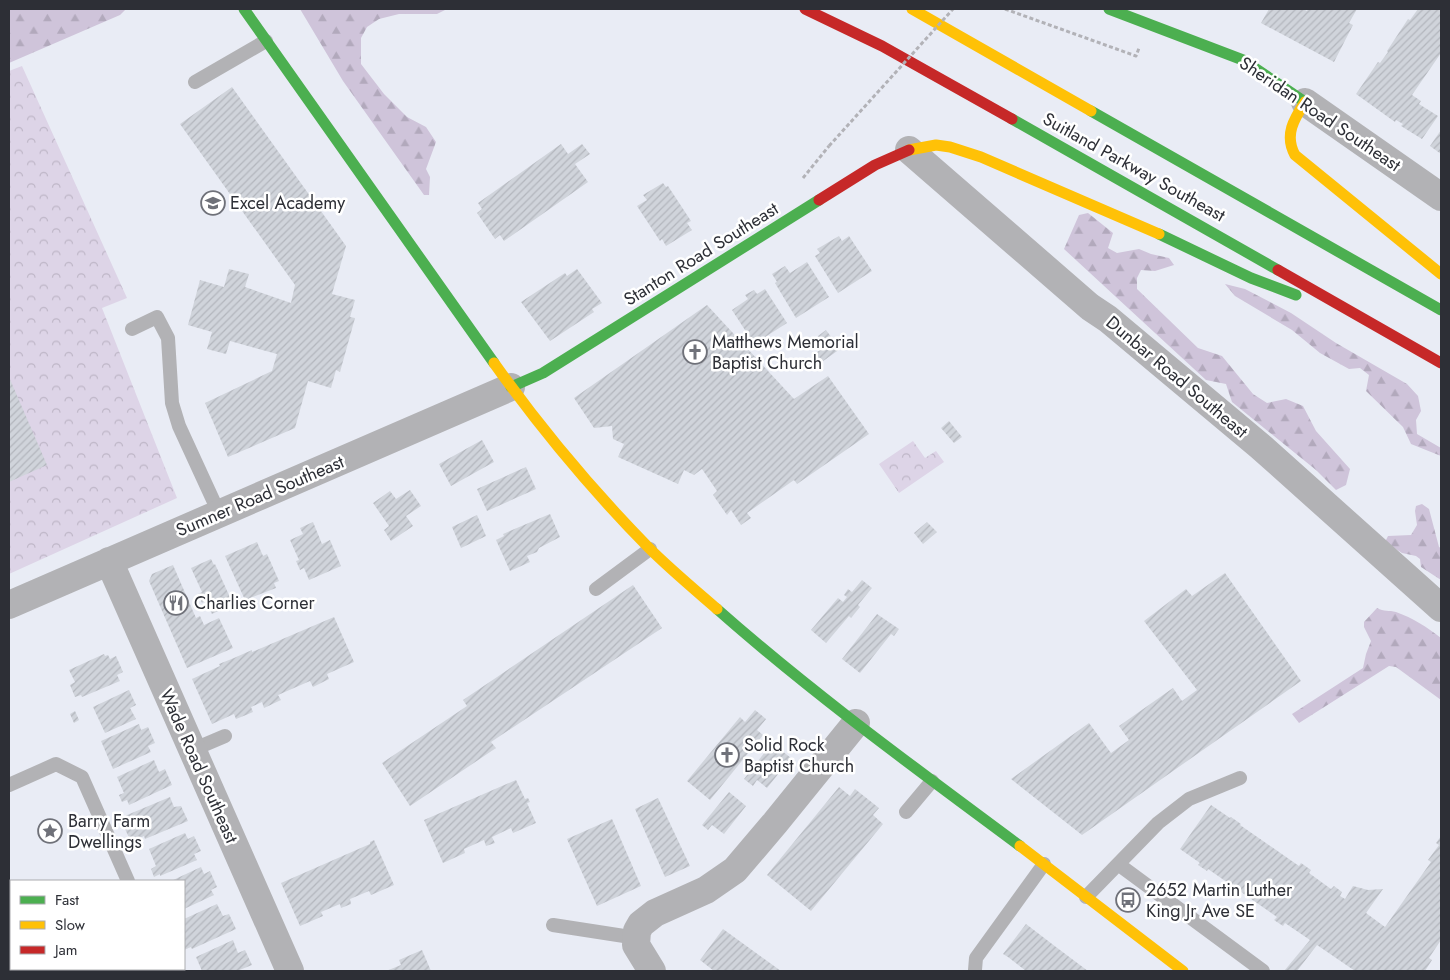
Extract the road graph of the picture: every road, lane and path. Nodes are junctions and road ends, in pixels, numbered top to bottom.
1 (244, 9) edge
2 (805, 9) edge
3 (912, 9) edge
4 (953, 9) edge
5 (1005, 9) edge
6 (1110, 9) edge
7 (1123, 11) edge
8 (266, 41) junction
9 (1140, 47) dead end
10 (195, 82) dead end
11 (1305, 102) junction
12 (829, 146) dead end
13 (909, 150) junction
14 (1441, 197) edge
15 (1441, 274) edge
16 (1441, 310) edge
17 (1378, 327) junction
18 (132, 329) dead end
19 (1441, 363) edge
20 (511, 387) junction
21 (219, 513) junction
22 (650, 549) junction
23 (109, 562) junction
24 (596, 589) dead end
25 (9, 605) edge
26 (1441, 608) edge
27 (856, 723) junction
28 (225, 736) dead end
29 (192, 750) junction
30 (1240, 778) dead end
31 (932, 782) junction
32 (9, 785) edge
33 (906, 812) dead end
34 (1044, 864) junction
35 (1118, 864) junction
36 (128, 880) edge
37 (1086, 897) junction
38 (552, 925) dead end
39 (645, 962) edge
40 (975, 970) edge
41 (290, 971) edge
42 (1183, 971) edge
43 (1263, 971) edge

1 - 8 main road
2 - 17 main road, Suitland Parkway Southeast
3 - 16 main road, Suitland Parkway Southeast
4 - 12 path, bridge
5 - 9 path
6 - 7 main road, Sheridan Road Southeast
7 - 11 main road, Sheridan Road Southeast
8 - 10 lane
8 - 20 main road
11 - 14 street, Sheridan Road Southeast
11 - 15 main road
13 - 17 main road, Stanton Road Southeast
13 - 20 main road, Stanton Road Southeast
13 - 26 street, Dunbar Road Southeast
17 - 19 main road, Suitland Parkway Southeast
18 - 21 lane
20 - 21 street, Sumner Road Southeast
20 - 22 main road
21 - 23 street, Sumner Road Southeast
22 - 24 lane
22 - 27 main road
23 - 25 street, Sumner Road Southeast
23 - 29 street, Wade Road Southeast
27 - 31 main road
27 - 39 street
28 - 29 lane
29 - 41 street, Wade Road Southeast
30 - 35 lane
31 - 33 lane
31 - 34 main road
32 - 36 lane
34 - 37 main road
34 - 40 lane
35 - 37 lane
35 - 43 lane
37 - 42 main road
38 - 39 lane

